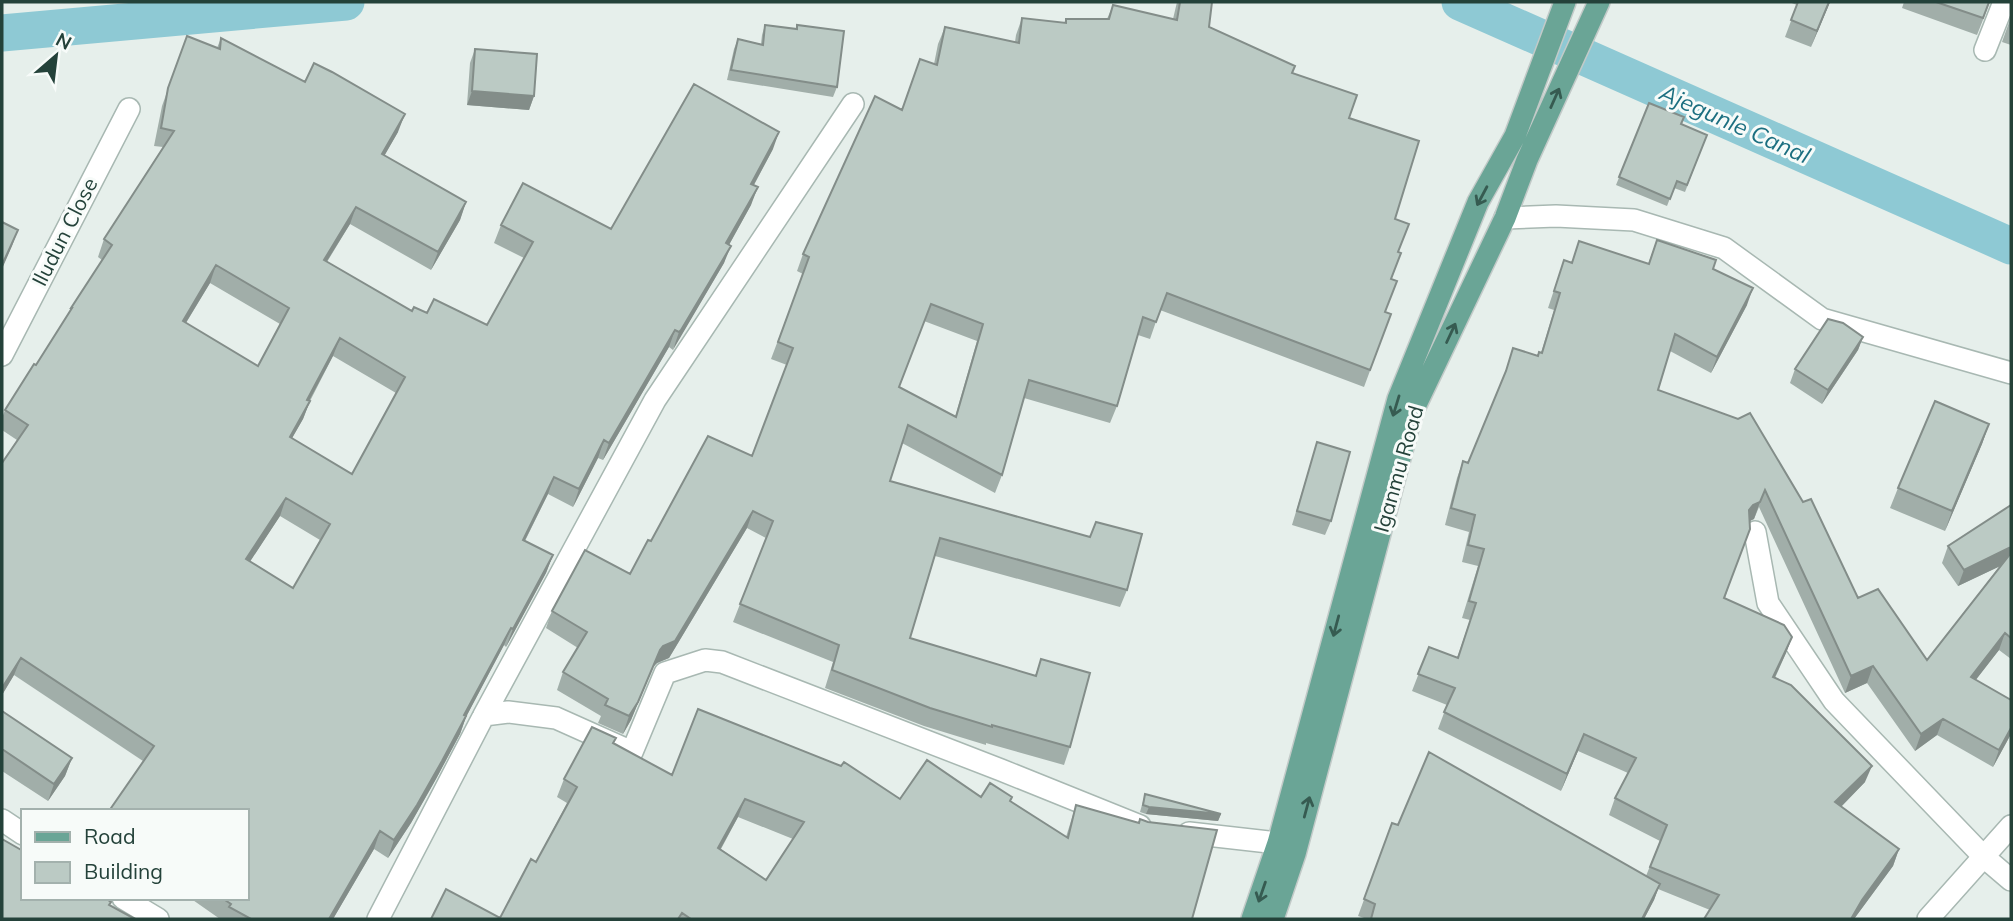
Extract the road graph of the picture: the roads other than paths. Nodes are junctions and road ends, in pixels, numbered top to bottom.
1 (1565, 2) edge
2 (1599, 2) edge
3 (2004, 2) edge
4 (1985, 50) dead end
5 (853, 104) dead end
6 (129, 109) dead end
7 (1505, 218) junction
8 (2, 355) edge
9 (2011, 373) edge
10 (1755, 532) dead end
11 (484, 715) junction
12 (2, 820) edge
13 (2011, 826) edge
14 (21, 833) edge
15 (1286, 848) junction
16 (1984, 856) junction
17 (2011, 880) edge
18 (126, 900) edge
19 (158, 919) edge
20 (379, 919) edge
21 (1252, 919) edge
22 (1273, 919) edge
23 (1928, 919) edge

1 -> 15 main road, Iganmu Road
7 -> 2 main road, Iganmu Road
3 - 4 street
5 - 11 street
6 - 8 street, Iludun Close
7 - 9 street
15 -> 7 main road, Iganmu Road
10 - 16 street
11 - 15 street
11 - 20 street
12 - 14 street
13 - 16 street
15 -> 21 main road, Iganmu Road
15 - 22 main road, Iganmu Road
16 - 17 street
16 - 23 street
18 - 19 street

